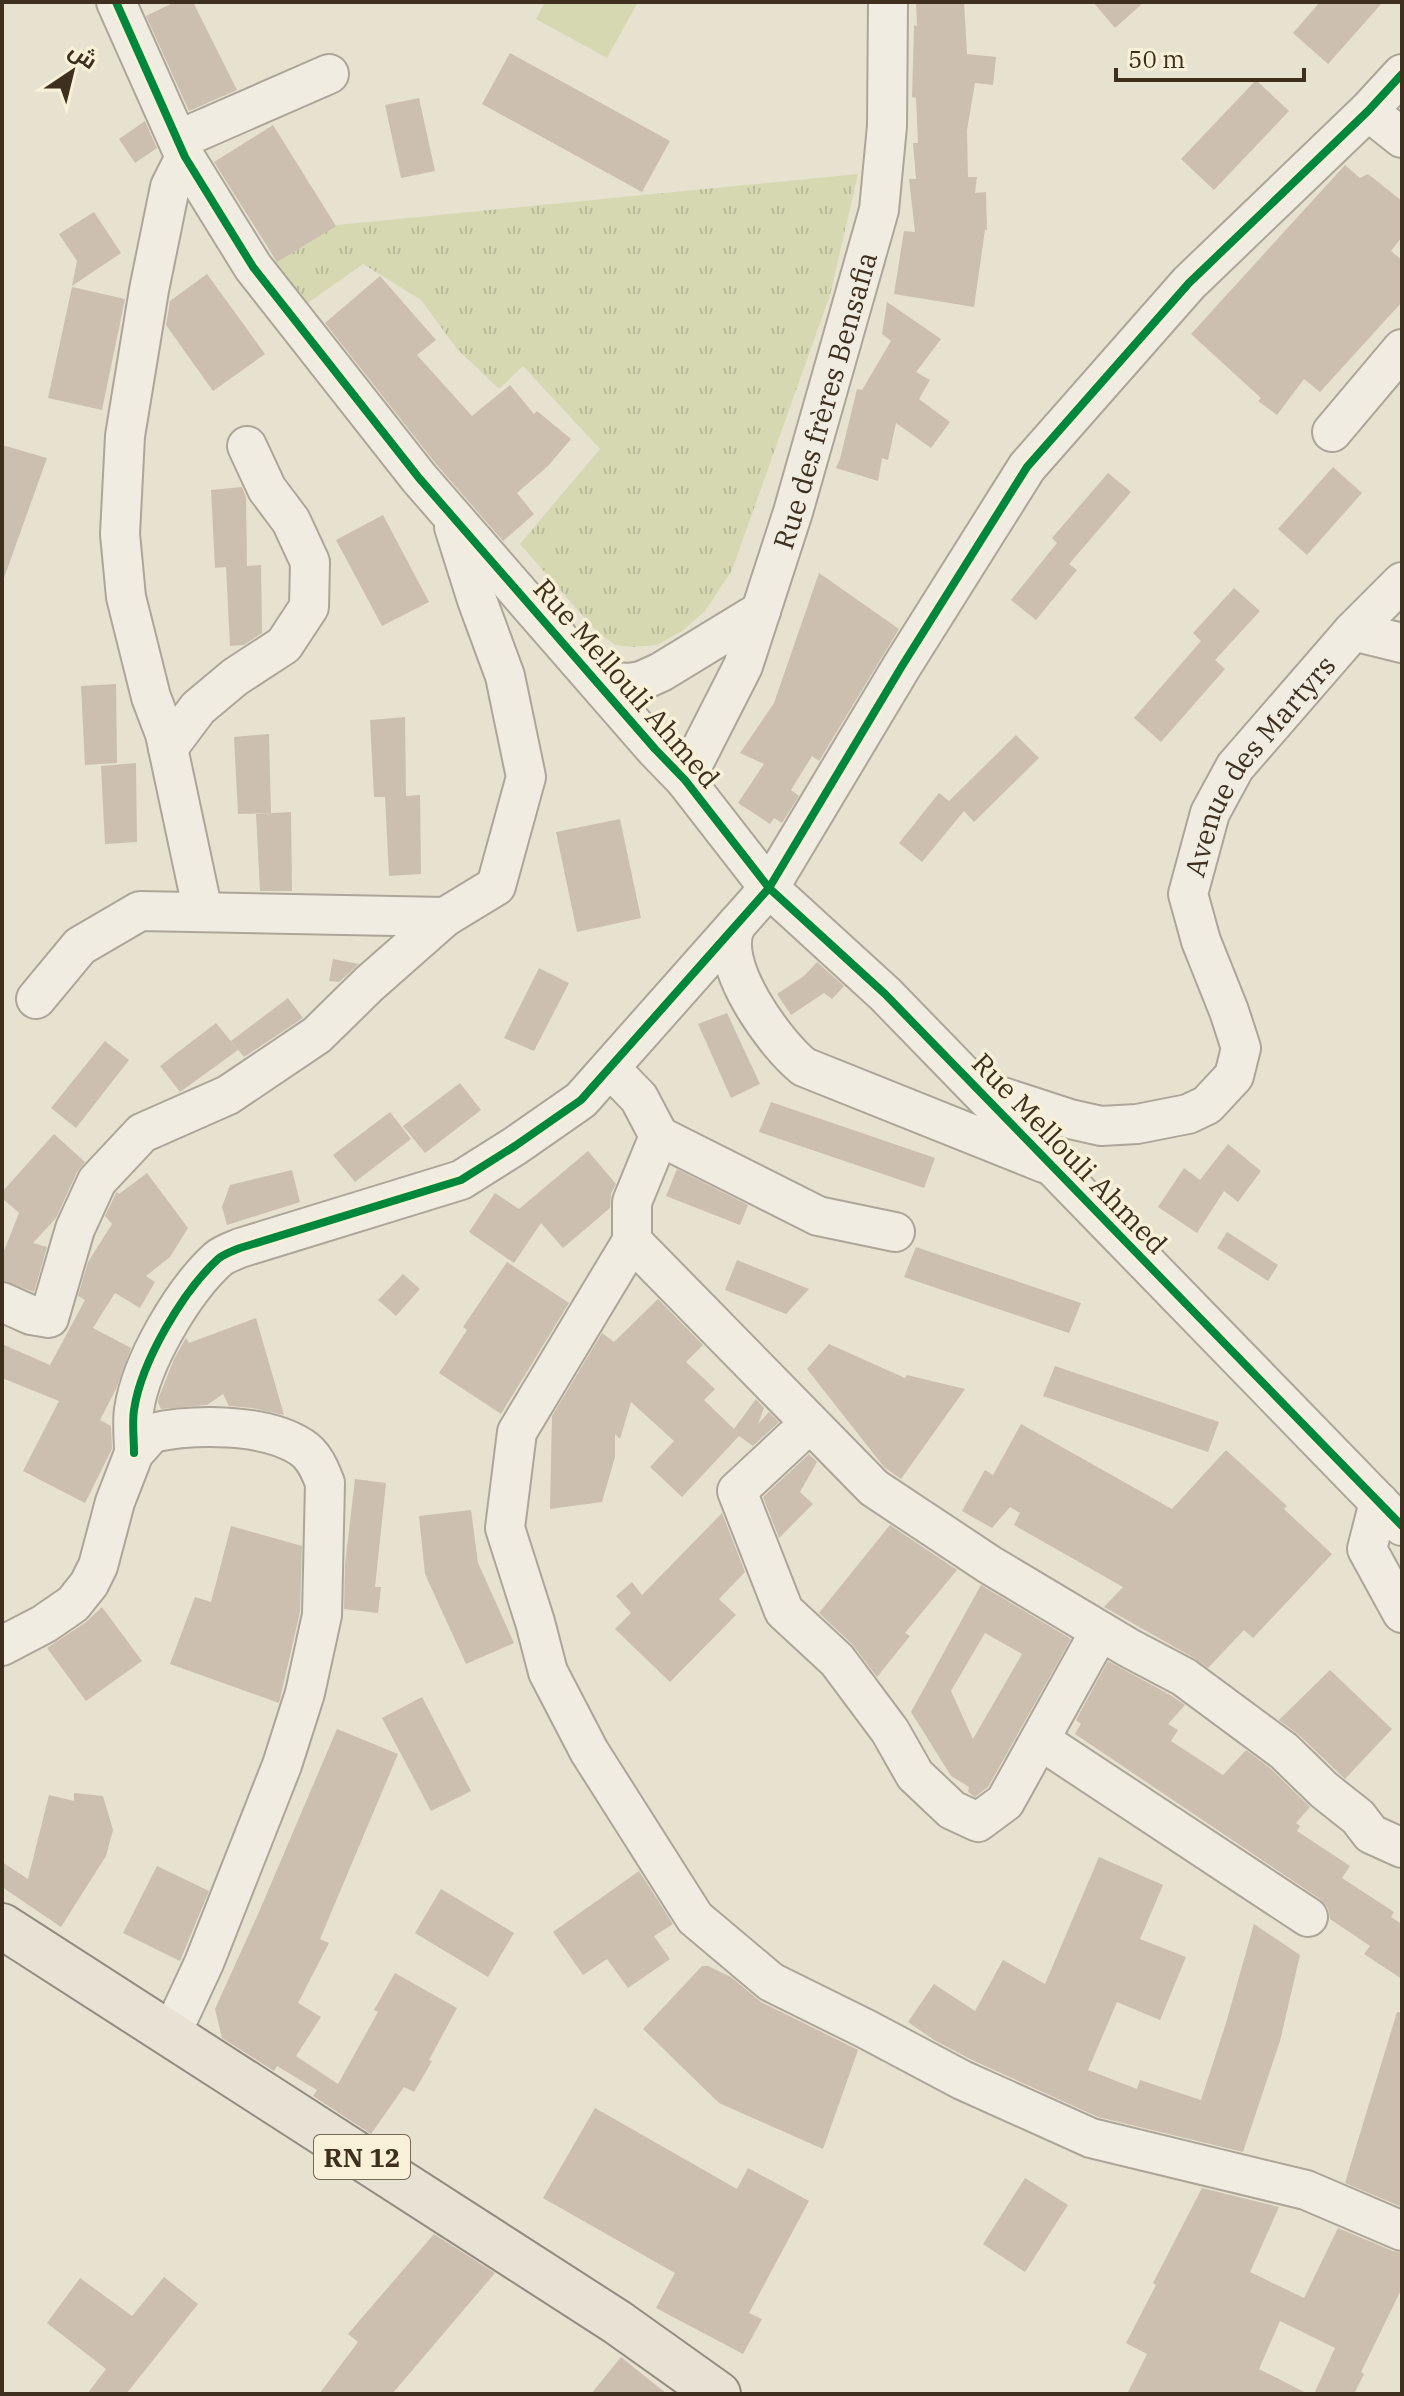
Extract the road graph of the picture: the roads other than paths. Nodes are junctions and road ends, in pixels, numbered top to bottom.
1 (888, 2) edge
2 (116, 4) edge
3 (329, 74) dead end
4 (1402, 74) edge
5 (1368, 111) junction
6 (1402, 138) edge
7 (181, 148) junction
8 (1402, 349) edge
9 (1332, 432) dead end
10 (247, 446) dead end
11 (448, 510) junction
12 (1402, 582) edge
13 (761, 611) junction
14 (1353, 631) junction
15 (1402, 643) edge
16 (597, 681) junction
17 (168, 748) junction
18 (685, 780) junction
19 (769, 888) junction
20 (203, 912) junction
21 (445, 917) junction
22 (737, 924) junction
23 (36, 999) dead end
24 (610, 1068) junction
25 (977, 1089) junction
26 (659, 1136) junction
27 (1053, 1167) junction
28 (895, 1232) dead end
29 (632, 1241) junction
30 (2, 1302) edge
31 (810, 1423) junction
32 (134, 1453) junction
33 (1390, 1514) edge
34 (1402, 1613) edge
35 (1100, 1631) junction
36 (2, 1646) edge
37 (1040, 1740) junction
38 (1402, 1848) edge
39 (1308, 1917) dead end
40 (2, 1926) edge
41 (171, 2034) junction
42 (1402, 2231) edge
43 (718, 2394) edge

1 - 13 street, Rue des frères Bensafia
2 - 7 street, Rue Mellouli Ahmed
3 - 7 street
4 - 5 street
5 - 6 street
5 - 19 street
7 - 11 street, Rue Mellouli Ahmed
7 - 17 street
8 - 9 street
10 - 17 street
11 - 16 street, Rue Mellouli Ahmed
11 - 21 street
12 - 14 street, Avenue des Martyrs
13 - 16 street
13 - 18 street, Rue des frères Bensafia
14 - 15 street
14 - 25 street, Avenue des Martyrs
16 - 18 street, Rue Mellouli Ahmed
17 - 20 street
18 - 19 street, Rue Mellouli Ahmed
19 - 22 street
19 - 25 street, Rue Mellouli Ahmed
20 - 21 street
20 - 23 street
21 - 30 street
22 - 24 street
22 - 27 street
24 - 26 street
24 - 32 street
25 - 27 street, Rue Mellouli Ahmed
26 - 28 street
26 - 29 street
27 - 33 street, Rue Mellouli Ahmed
29 - 31 street
29 - 42 street
31 - 35 street
31 - 37 street
32 - 36 street
32 - 41 street
33 - 34 street
35 - 37 street
35 - 38 street
37 - 39 street
40 - 41 main road, RN 12
41 - 43 main road, RN 12

